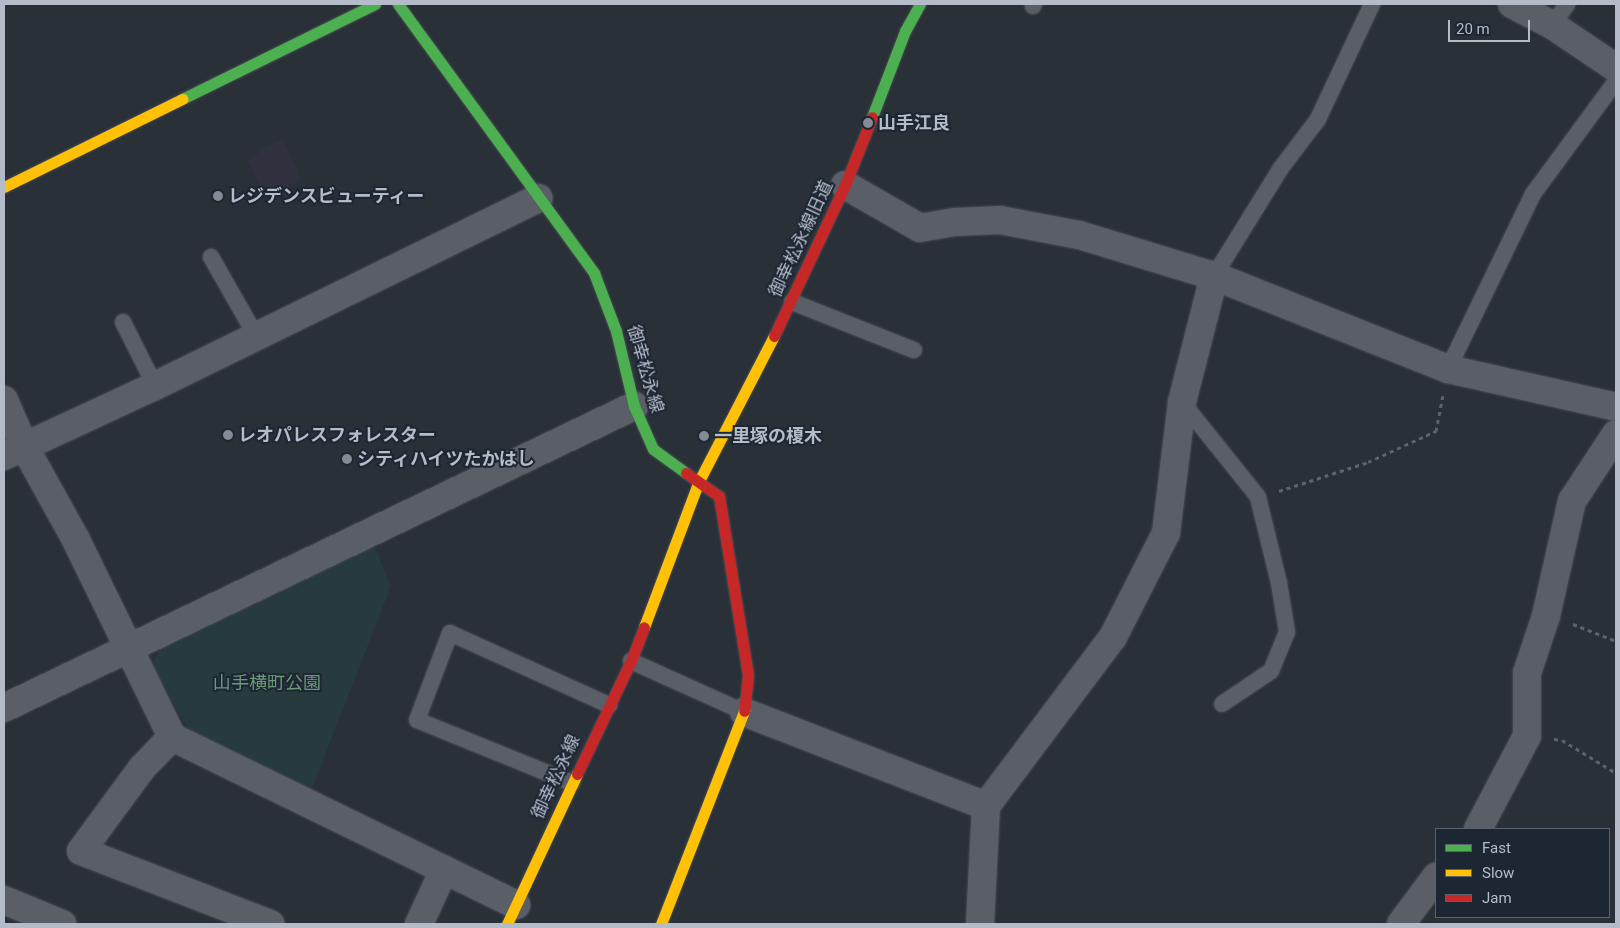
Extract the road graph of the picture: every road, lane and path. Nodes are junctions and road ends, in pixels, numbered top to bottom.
1 (376, 4) edge
2 (398, 4) edge
3 (920, 4) edge
4 (1372, 4) edge
5 (1512, 4) edge
6 (1559, 15) edge
7 (1616, 68) edge
8 (1616, 81) edge
9 (845, 185) junction
10 (4, 187) edge
11 (538, 198) junction
12 (211, 256) dead end
13 (1214, 276) junction
14 (792, 302) junction
15 (123, 322) dead end
16 (256, 336) junction
17 (914, 350) dead end
18 (1448, 369) junction
19 (155, 386) junction
20 (4, 400) edge
21 (1182, 402) junction
22 (634, 406) junction
23 (1616, 408) edge
24 (1616, 434) edge
25 (14, 451) edge
26 (699, 481) junction
27 (1258, 498) junction
28 (1546, 616) junction
29 (1616, 641) edge
30 (129, 650) junction
31 (631, 661) junction
32 (1222, 704) dead end
33 (609, 706) junction
34 (4, 708) edge
35 (744, 712) junction
36 (1528, 736) junction
37 (172, 738) junction
38 (1616, 773) edge
39 (572, 783) junction
40 (986, 806) junction
41 (1479, 828) edge
42 (444, 870) junction
43 (1435, 878) edge
44 (4, 900) edge
45 (511, 915) edge
46 (62, 924) edge
47 (270, 924) edge
48 (419, 924) edge
49 (662, 924) edge
50 (980, 924) edge
51 (1401, 924) edge

1 - 10 street
2 - 11 street, 御幸松永線
3 - 9 street, 御幸松永線旧道
4 - 13 lane
5 - 6 street
6 - 7 street
8 - 18 lane
9 - 13 street
9 - 14 street, 御幸松永線旧道
11 - 16 street
11 - 22 street, 御幸松永線
12 - 16 lane
13 - 18 street
13 - 21 street
14 - 17 lane
14 - 26 street, 御幸松永線旧道
15 - 19 lane
16 - 19 street
18 - 23 street
18 - 27 path
19 - 25 street
20 - 25 street
21 - 27 lane
21 - 40 street
22 - 26 street, 御幸松永線
22 - 30 street
24 - 28 street
25 - 30 street
26 - 31 street, 御幸松永線
26 - 35 street
27 - 32 lane
28 - 29 path
28 - 36 street
30 - 34 street
30 - 37 street
31 - 33 street, 御幸松永線
31 - 35 lane
33 - 39 street, 御幸松永線
33 - 39 lane
35 - 40 street
35 - 49 street
36 - 38 path
36 - 41 street
37 - 42 street
37 - 47 street
39 - 45 street, 御幸松永線
40 - 50 street
42 - 45 street
42 - 48 street
43 - 51 street
44 - 46 street

